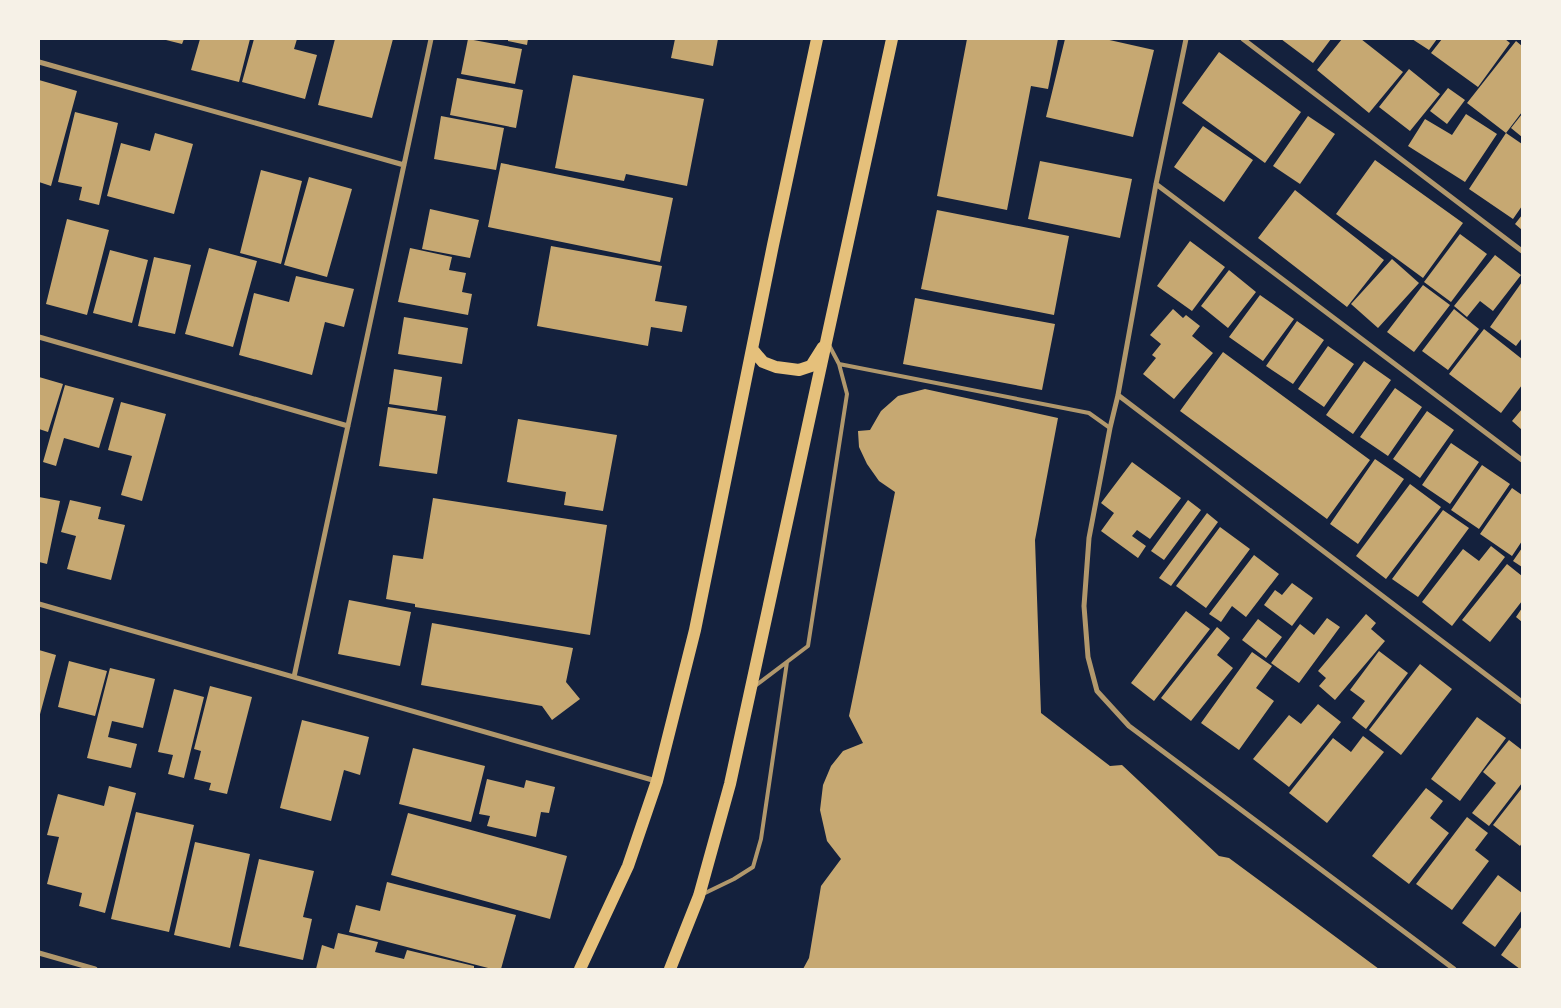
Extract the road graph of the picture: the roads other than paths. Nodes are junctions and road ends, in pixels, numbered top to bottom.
1 (431, 39) edge
2 (817, 39) edge
3 (892, 39) edge
4 (1186, 39) edge
5 (1243, 39) edge
6 (39, 62) edge
7 (404, 165) junction
8 (1156, 184) junction
9 (1522, 251) edge
10 (39, 337) edge
11 (827, 341) junction
12 (752, 349) junction
13 (840, 364) junction
14 (1118, 395) junction
15 (348, 426) junction
16 (1110, 428) junction
17 (1522, 460) edge
18 (39, 604) edge
19 (787, 662) junction
20 (294, 677) junction
21 (750, 689) junction
22 (1522, 702) edge
23 (657, 781) junction
24 (699, 896) junction
25 (39, 953) edge
26 (95, 969) edge
27 (580, 969) edge
28 (670, 969) edge
29 (1454, 969) edge

1 - 7 street
2 - 12 main road
3 - 11 main road
4 - 8 street
5 - 9 street
6 - 7 street
7 - 15 street
8 - 14 street
8 - 17 street
10 - 15 street
11 - 12 main road
11 - 13 lane
11 - 21 main road
12 - 23 main road
13 - 16 lane
13 - 19 lane
14 - 16 street
14 - 22 street
15 - 20 street
16 - 29 street
18 - 20 street
19 - 21 lane
19 - 24 lane
20 - 23 street
21 - 24 main road
23 - 27 main road
24 - 28 main road
25 - 26 street

